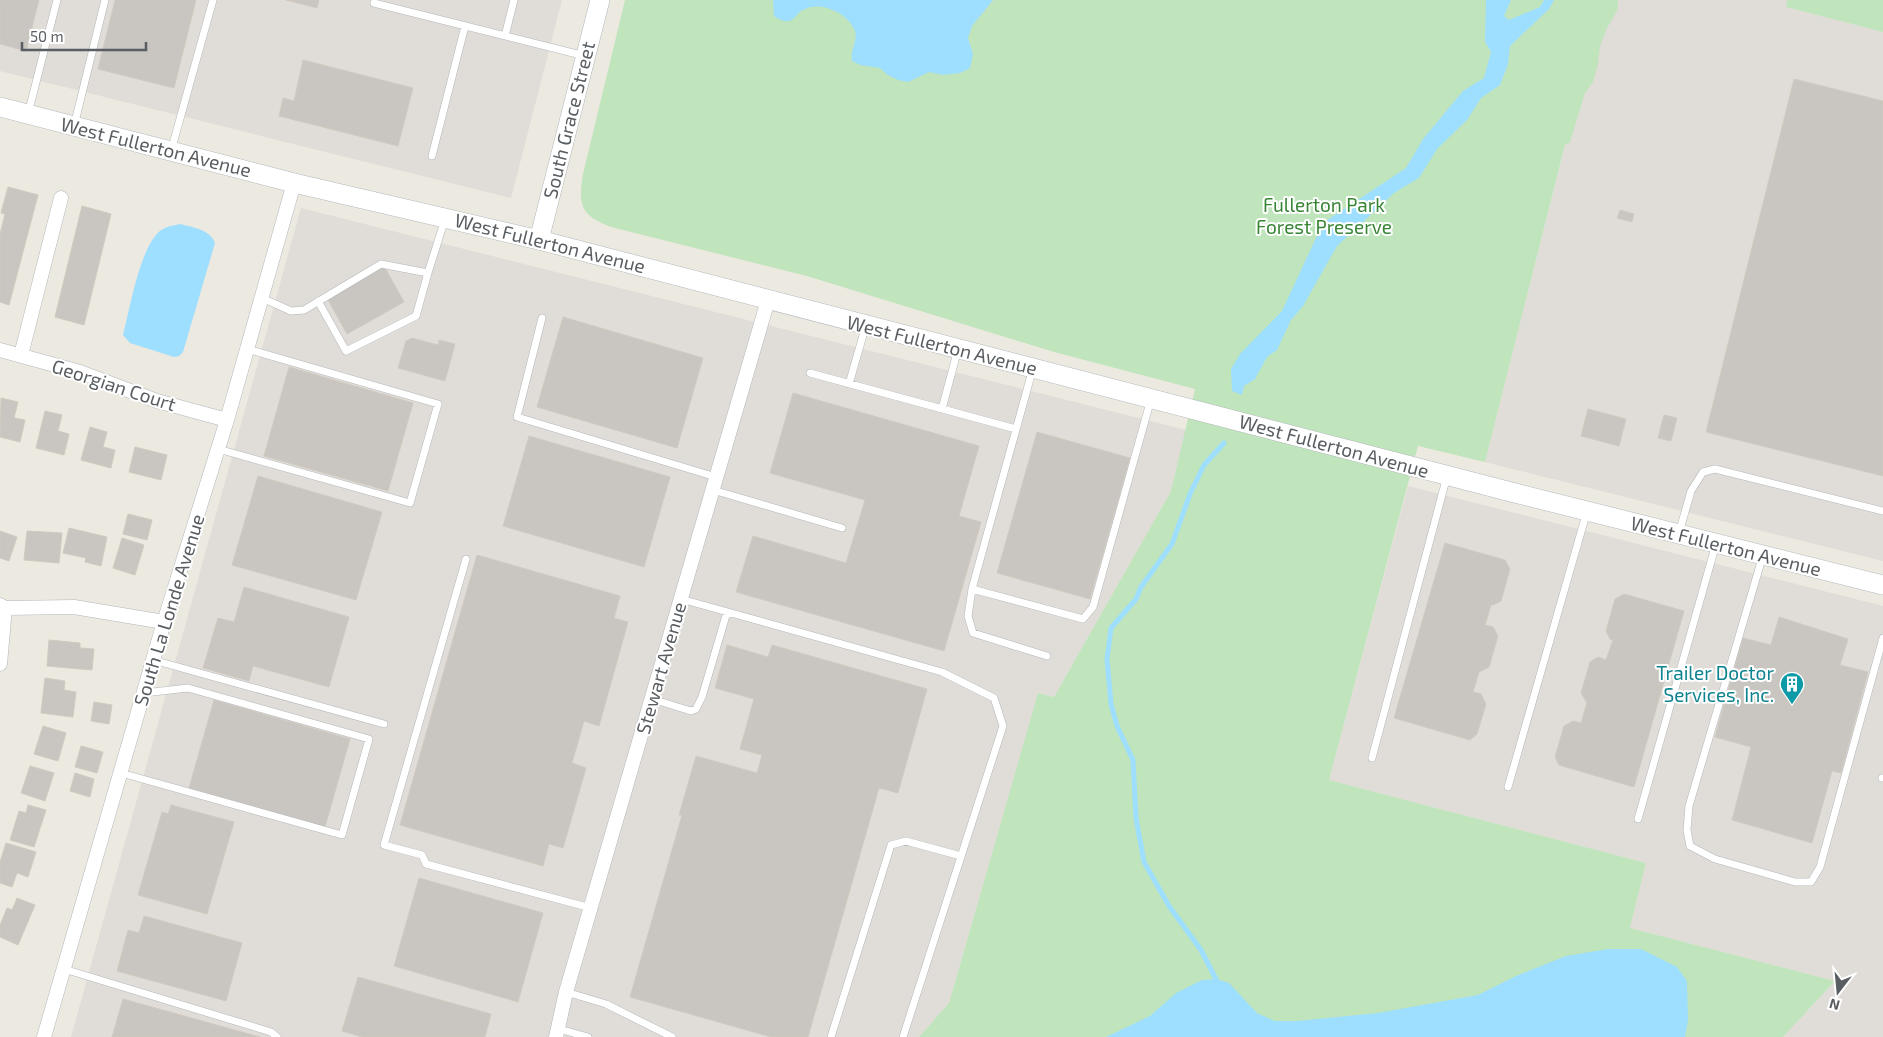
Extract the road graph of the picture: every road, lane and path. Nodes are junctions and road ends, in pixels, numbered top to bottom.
1 (57, 0) edge
2 (106, 0) edge
3 (213, 0) edge
4 (514, 0) edge
5 (600, 0) edge
6 (374, 3) dead end
7 (465, 26) junction
8 (505, 36) junction
9 (585, 56) junction
10 (0, 107) edge
11 (28, 114) junction
12 (74, 126) junction
13 (171, 151) junction
14 (432, 156) dead end
15 (294, 183) junction
16 (60, 198) dead end
17 (446, 217) junction
18 (539, 240) junction
19 (428, 273) junction
20 (262, 298) junction
21 (768, 300) junction
22 (318, 301) junction
23 (542, 318) dead end
24 (866, 325) junction
25 (247, 349) junction
26 (958, 349) junction
27 (0, 350) edge
28 (21, 355) junction
29 (1033, 368) junction
30 (810, 373) dead end
31 (849, 384) junction
32 (1151, 398) junction
33 (942, 409) junction
34 (228, 420) junction
35 (1016, 429) junction
36 (218, 449) junction
37 (1447, 475) junction
38 (714, 483) junction
39 (1588, 511) junction
40 (1883, 511) edge
41 (842, 528) dead end
42 (1679, 534) junction
43 (1716, 543) junction
44 (1763, 555) junction
45 (466, 559) dead end
46 (1883, 585) edge
47 (972, 589) junction
48 (681, 599) junction
49 (3, 607) edge
50 (727, 612) junction
51 (164, 622) junction
52 (1883, 638) edge
53 (1047, 656) dead end
54 (154, 660) junction
55 (0, 664) edge
56 (144, 693) junction
57 (652, 699) junction
58 (384, 724) dead end
59 (1372, 758) dead end
60 (120, 773) junction
61 (1508, 787) dead end
62 (1638, 819) dead end
63 (961, 856) junction
64 (591, 908) junction
65 (64, 969) junction
66 (566, 992) junction
67 (558, 1033) edge
68 (45, 1037) edge
69 (277, 1037) edge
70 (588, 1037) edge
71 (672, 1037) edge
72 (831, 1037) edge
73 (903, 1037) edge

1 - 11 lane
2 - 12 lane
3 - 13 lane
4 - 8 lane
5 - 9 street, South Grace Street
6 - 7 lane
7 - 8 lane
7 - 14 lane
8 - 9 lane
9 - 18 street, South Grace Street
10 - 11 street, West Fullerton Avenue
11 - 12 street, West Fullerton Avenue
12 - 13 street, West Fullerton Avenue
13 - 15 street, West Fullerton Avenue
15 - 17 street, West Fullerton Avenue
15 - 20 street, South La Londe Avenue
16 - 28 street
17 - 18 street, West Fullerton Avenue
17 - 19 lane
18 - 21 street, West Fullerton Avenue
19 - 22 lane
19 - 22 lane
20 - 22 lane
20 - 25 street, South La Londe Avenue
21 - 24 street, West Fullerton Avenue
21 - 38 street, Stewart Avenue
23 - 38 lane
24 - 26 street, West Fullerton Avenue
24 - 31 lane
25 - 34 street, South La Londe Avenue
25 - 36 lane
26 - 29 street, West Fullerton Avenue
26 - 33 lane
27 - 28 street, Georgian Court
28 - 34 street, Georgian Court
29 - 32 street, West Fullerton Avenue
29 - 35 lane
30 - 31 lane
31 - 33 lane
32 - 37 street, West Fullerton Avenue
32 - 47 lane
33 - 35 lane
34 - 36 street, South La Londe Avenue
35 - 47 lane
36 - 51 street, South La Londe Avenue
37 - 39 street, West Fullerton Avenue
37 - 59 lane
38 - 41 lane
38 - 48 street, Stewart Avenue
39 - 42 street, West Fullerton Avenue
39 - 61 lane
40 - 42 lane
42 - 43 street, West Fullerton Avenue
43 - 44 street, West Fullerton Avenue
43 - 62 lane
44 - 46 street, West Fullerton Avenue
44 - 52 lane
45 - 64 lane
47 - 53 lane
48 - 50 lane
48 - 57 street, Stewart Avenue
49 - 51 street
49 - 55 street
50 - 57 lane
50 - 63 lane
51 - 54 street, South La Londe Avenue
54 - 56 street, South La Londe Avenue
54 - 58 lane
56 - 60 street, South La Londe Avenue
56 - 60 lane
57 - 64 street, Stewart Avenue
60 - 65 street, South La Londe Avenue
63 - 72 lane
63 - 73 lane
64 - 66 street, Stewart Avenue
65 - 68 street, South La Londe Avenue
65 - 69 lane
66 - 67 street, Stewart Avenue
66 - 71 lane
67 - 70 lane

